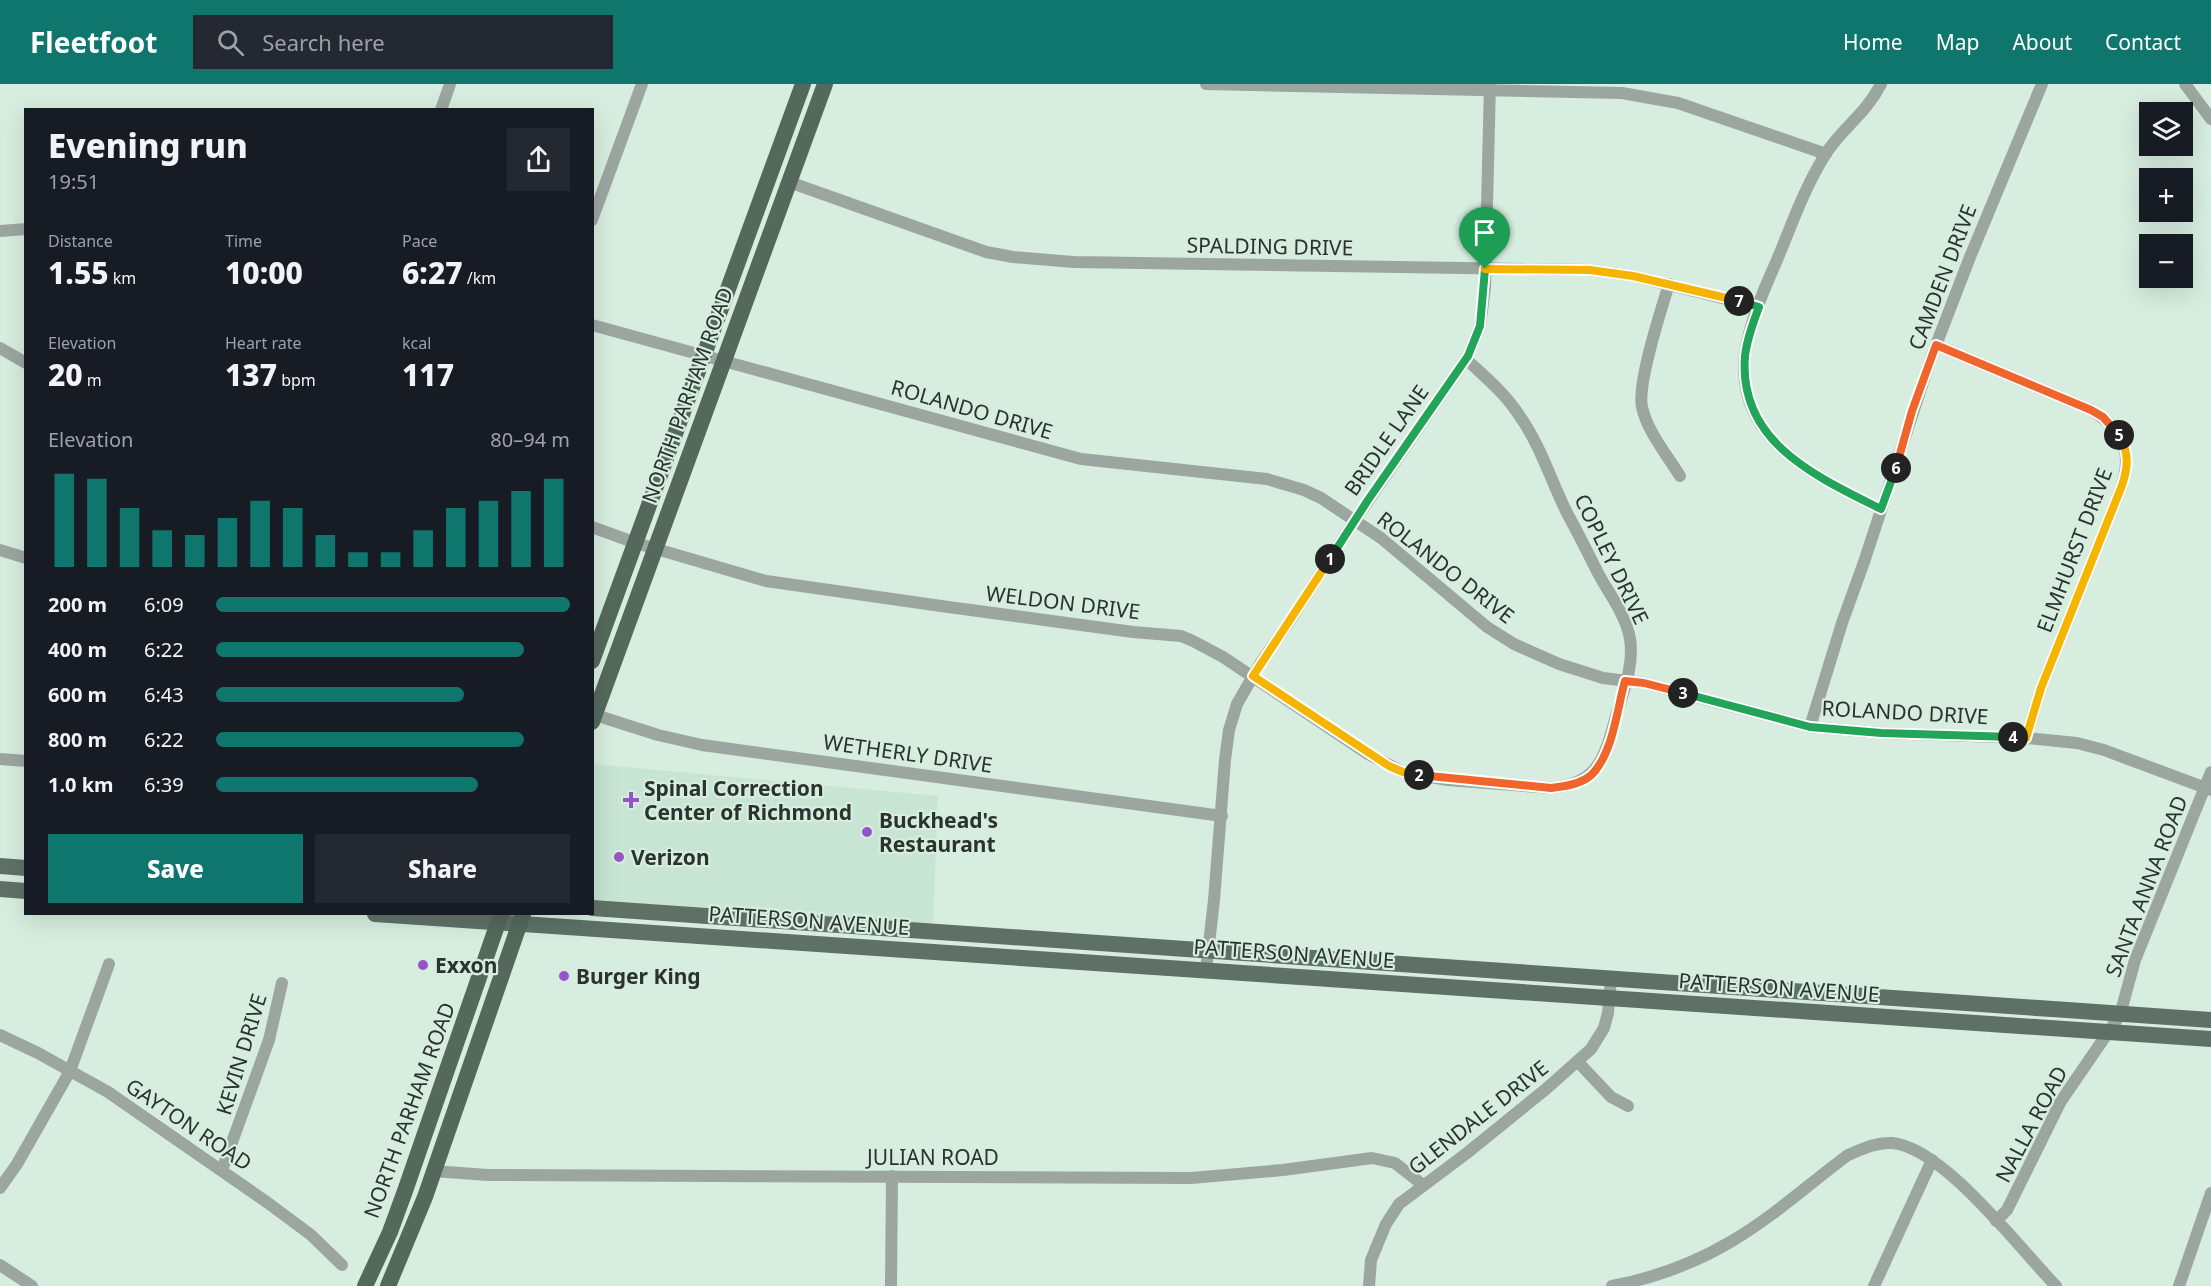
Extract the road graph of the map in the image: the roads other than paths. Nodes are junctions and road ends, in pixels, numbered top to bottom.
1 (450, 84) edge
2 (642, 84) edge
3 (803, 84) edge
4 (825, 84) edge
5 (1206, 84) edge
6 (1881, 84) edge
7 (2042, 84) edge
8 (2185, 84) edge
9 (1490, 87) edge
10 (442, 108) edge
11 (2211, 119) edge
12 (1826, 154) junction
13 (789, 182) junction
14 (594, 215) edge
15 (24, 230) edge
16 (0, 231) edge
17 (1485, 269) junction
18 (1669, 284) junction
19 (1759, 307) junction
20 (594, 327) edge
21 (1936, 345) junction
22 (0, 348) edge
23 (704, 355) junction
24 (1466, 359) junction
25 (723, 360) junction
26 (24, 362) edge
27 (1680, 476) dead end
28 (1881, 509) junction
29 (1355, 520) junction
30 (594, 528) edge
31 (636, 543) junction
32 (656, 548) junction
33 (0, 550) edge
34 (24, 557) edge
35 (594, 656) edge
36 (1253, 676) junction
37 (1625, 681) junction
38 (594, 714) edge
39 (594, 717) edge
40 (1810, 727) junction
41 (2026, 738) junction
42 (0, 759) edge
43 (24, 761) edge
44 (2211, 772) edge
45 (1499, 784) joint
46 (2208, 789) edge
47 (1222, 816) junction
48 (0, 866) edge
49 (24, 868) edge
50 (0, 889) edge
51 (24, 891) edge
52 (594, 908) edge
53 (406, 915) edge
54 (499, 918) edge
55 (521, 918) edge
56 (1208, 951) junction
57 (109, 964) dead end
58 (1206, 970) junction
59 (1611, 979) junction
60 (282, 983) dead end
61 (1610, 998) junction
62 (2120, 1014) junction
63 (2211, 1020) edge
64 (2109, 1032) junction
65 (0, 1035) edge
66 (2211, 1039) edge
67 (1578, 1062) junction
68 (70, 1071) junction
69 (1628, 1106) dead end
70 (1932, 1160) junction
71 (222, 1170) junction
72 (433, 1171) junction
73 (892, 1176) junction
74 (410, 1177) junction
75 (1423, 1185) junction
76 (0, 1188) edge
77 (2211, 1193) edge
78 (1996, 1221) junction
79 (412, 1230) junction
80 (0, 1265) edge
81 (342, 1265) dead end
82 (32, 1286) edge
83 (365, 1286) edge
84 (388, 1286) edge
85 (891, 1286) edge
86 (1369, 1286) edge
87 (1612, 1286) edge
88 (1874, 1286) edge
89 (2056, 1286) edge
90 (2179, 1286) edge

1 - 10 street
2 - 14 street
3 - 23 highway, NORTH PARHAM ROAD
4 - 13 highway, NORTH PARHAM ROAD
5 - 9 street
6 - 12 street
7 - 21 street, CAMDEN DRIVE
8 - 11 street
9 - 12 street
9 - 17 street, BRIDLE LANE
12 - 19 street
13 - 17 street, SPALDING DRIVE
13 - 25 highway, NORTH PARHAM ROAD
15 - 16 street
17 - 18 street, SPALDING DRIVE
17 - 24 street, BRIDLE LANE
18 - 19 street, SPALDING DRIVE
18 - 27 street
19 - 28 street
20 - 23 street, ROLANDO DRIVE
21 - 28 street, CAMDEN DRIVE
21 - 41 street, ELMHURST DRIVE
22 - 26 street
23 - 25 street, ROLANDO DRIVE
23 - 31 highway, NORTH PARHAM ROAD
24 - 29 street, BRIDLE LANE
24 - 37 street, COPLEY DRIVE
25 - 29 street, ROLANDO DRIVE
25 - 32 highway, NORTH PARHAM ROAD
28 - 40 street, CAMDEN DRIVE
29 - 36 street, BRIDLE LANE
29 - 37 street, ROLANDO DRIVE
30 - 31 street, WELDON DRIVE
31 - 32 street, WELDON DRIVE
31 - 35 highway, NORTH PARHAM ROAD
32 - 36 street, WELDON DRIVE
32 - 38 highway, NORTH PARHAM ROAD
33 - 34 street
36 - 45 street, WELDON DRIVE
36 - 47 street, BRIDLE LANE
37 - 40 street, ROLANDO DRIVE
37 - 45 street, COPLEY DRIVE
39 - 47 street, WETHERLY DRIVE
40 - 41 street, ROLANDO DRIVE
41 - 46 street, ROLANDO DRIVE
42 - 43 street
44 - 46 street, SANTA ANNA ROAD
46 - 62 street, SANTA ANNA ROAD
47 - 56 street, BRIDLE LANE
48 - 49 main road
50 - 51 main road
52 - 56 main road, PATTERSON AVENUE
53 - 54 main road, PATTERSON AVENUE
54 - 55 main road, PATTERSON AVENUE
54 - 74 highway, NORTH PARHAM ROAD
55 - 58 main road, PATTERSON AVENUE
55 - 72 highway, NORTH PARHAM ROAD
56 - 58 street, BRIDLE LANE
56 - 59 main road, PATTERSON AVENUE
57 - 68 street
58 - 61 main road, PATTERSON AVENUE
59 - 61 street, GLENDALE DRIVE
59 - 62 main road, PATTERSON AVENUE
60 - 71 street, KEVIN DRIVE
61 - 64 main road, PATTERSON AVENUE
61 - 67 street, GLENDALE DRIVE
62 - 63 main road, PATTERSON AVENUE
62 - 64 street, NALLA ROAD
64 - 66 main road, PATTERSON AVENUE
64 - 78 street, NALLA ROAD
65 - 68 street, GAYTON ROAD
67 - 69 street
67 - 75 street, GLENDALE DRIVE
68 - 71 street, GAYTON ROAD
68 - 76 street
70 - 78 street
70 - 87 street
70 - 88 street
71 - 81 street, GAYTON ROAD
72 - 73 street, JULIAN ROAD
72 - 79 highway, NORTH PARHAM ROAD
73 - 75 street, JULIAN ROAD
73 - 85 street
74 - 79 highway
74 - 83 highway, NORTH PARHAM ROAD
75 - 86 street, GLENDALE DRIVE
77 - 90 street
78 - 89 street
79 - 84 highway, NORTH PARHAM ROAD
80 - 82 street

